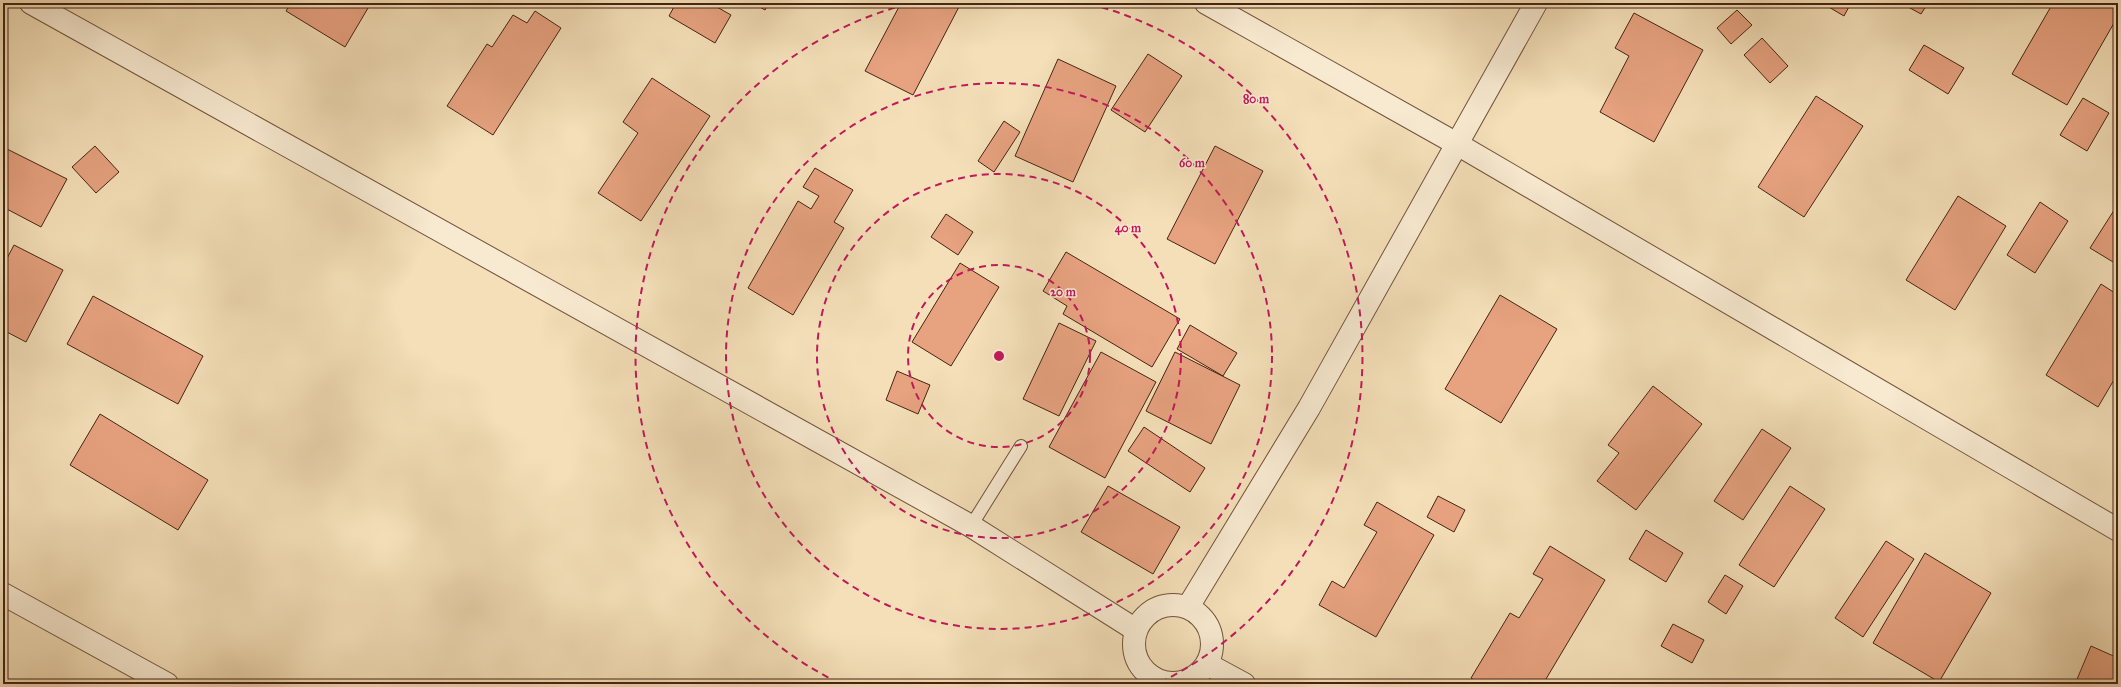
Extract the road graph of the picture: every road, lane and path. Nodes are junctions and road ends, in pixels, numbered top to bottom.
1 (31, 3) edge
2 (1206, 3) edge
3 (1536, 3) edge
4 (1457, 144) junction
5 (1021, 446) dead end
6 (971, 526) junction
7 (2118, 530) edge
8 (3, 594) edge
9 (1188, 607) junction
10 (1136, 630) junction
11 (1207, 664) junction
12 (1151, 681) edge
13 (167, 684) edge
14 (1244, 684) edge

1 - 6 street
2 - 4 street
3 - 4 street
4 - 7 street
4 - 9 street
5 - 6 lane
6 - 10 street
8 - 13 street
9 - 10 street
9 - 11 street
10 - 12 street
11 - 12 street
11 - 14 street

